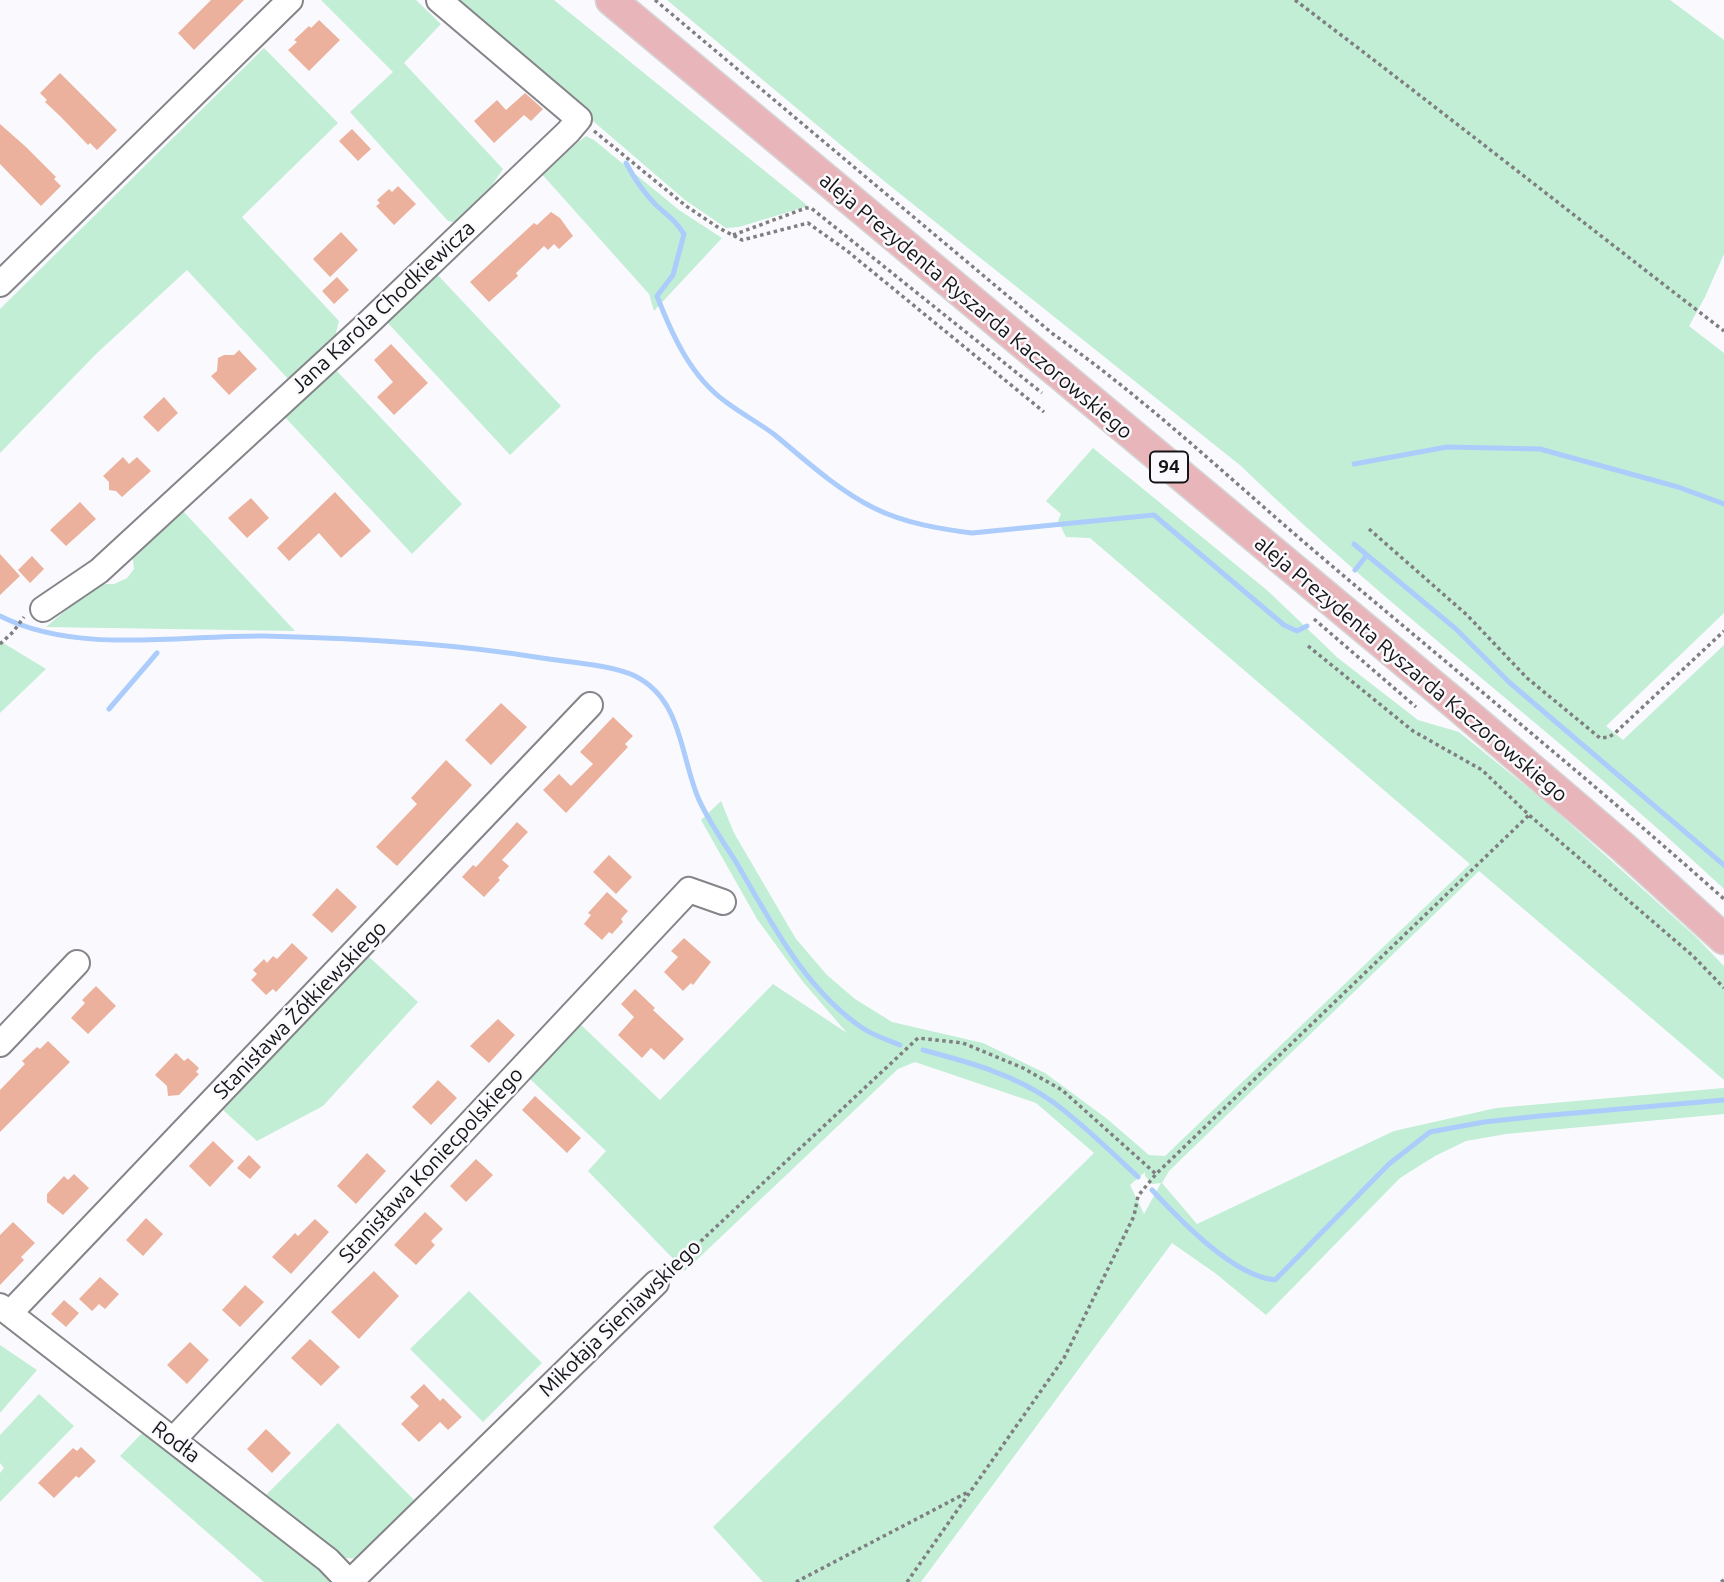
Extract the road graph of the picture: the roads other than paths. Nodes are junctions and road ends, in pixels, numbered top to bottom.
1 (290, 0) edge
2 (439, 0) edge
3 (611, 0) edge
4 (0, 284) edge
5 (43, 609) dead end
6 (590, 705) dead end
7 (723, 902) dead end
8 (1724, 939) edge
9 (77, 964) dead end
10 (0, 1044) edge
11 (656, 1283) road end
12 (5, 1309) edge
13 (173, 1440) junction
14 (349, 1582) edge

1 - 4 street
2 - 5 street, Jana Karola Chodkiewicza
3 - 8 main road, aleja Prezydenta Ryszarda Kaczorowskiego / 94
6 - 12 street, Stanisława Żółkiewskiego
7 - 13 street, Stanisława Koniecpolskiego
9 - 10 street
11 - 14 street, Mikołaja Sieniawskiego
12 - 13 street, Rodła
13 - 14 street, Rodła

